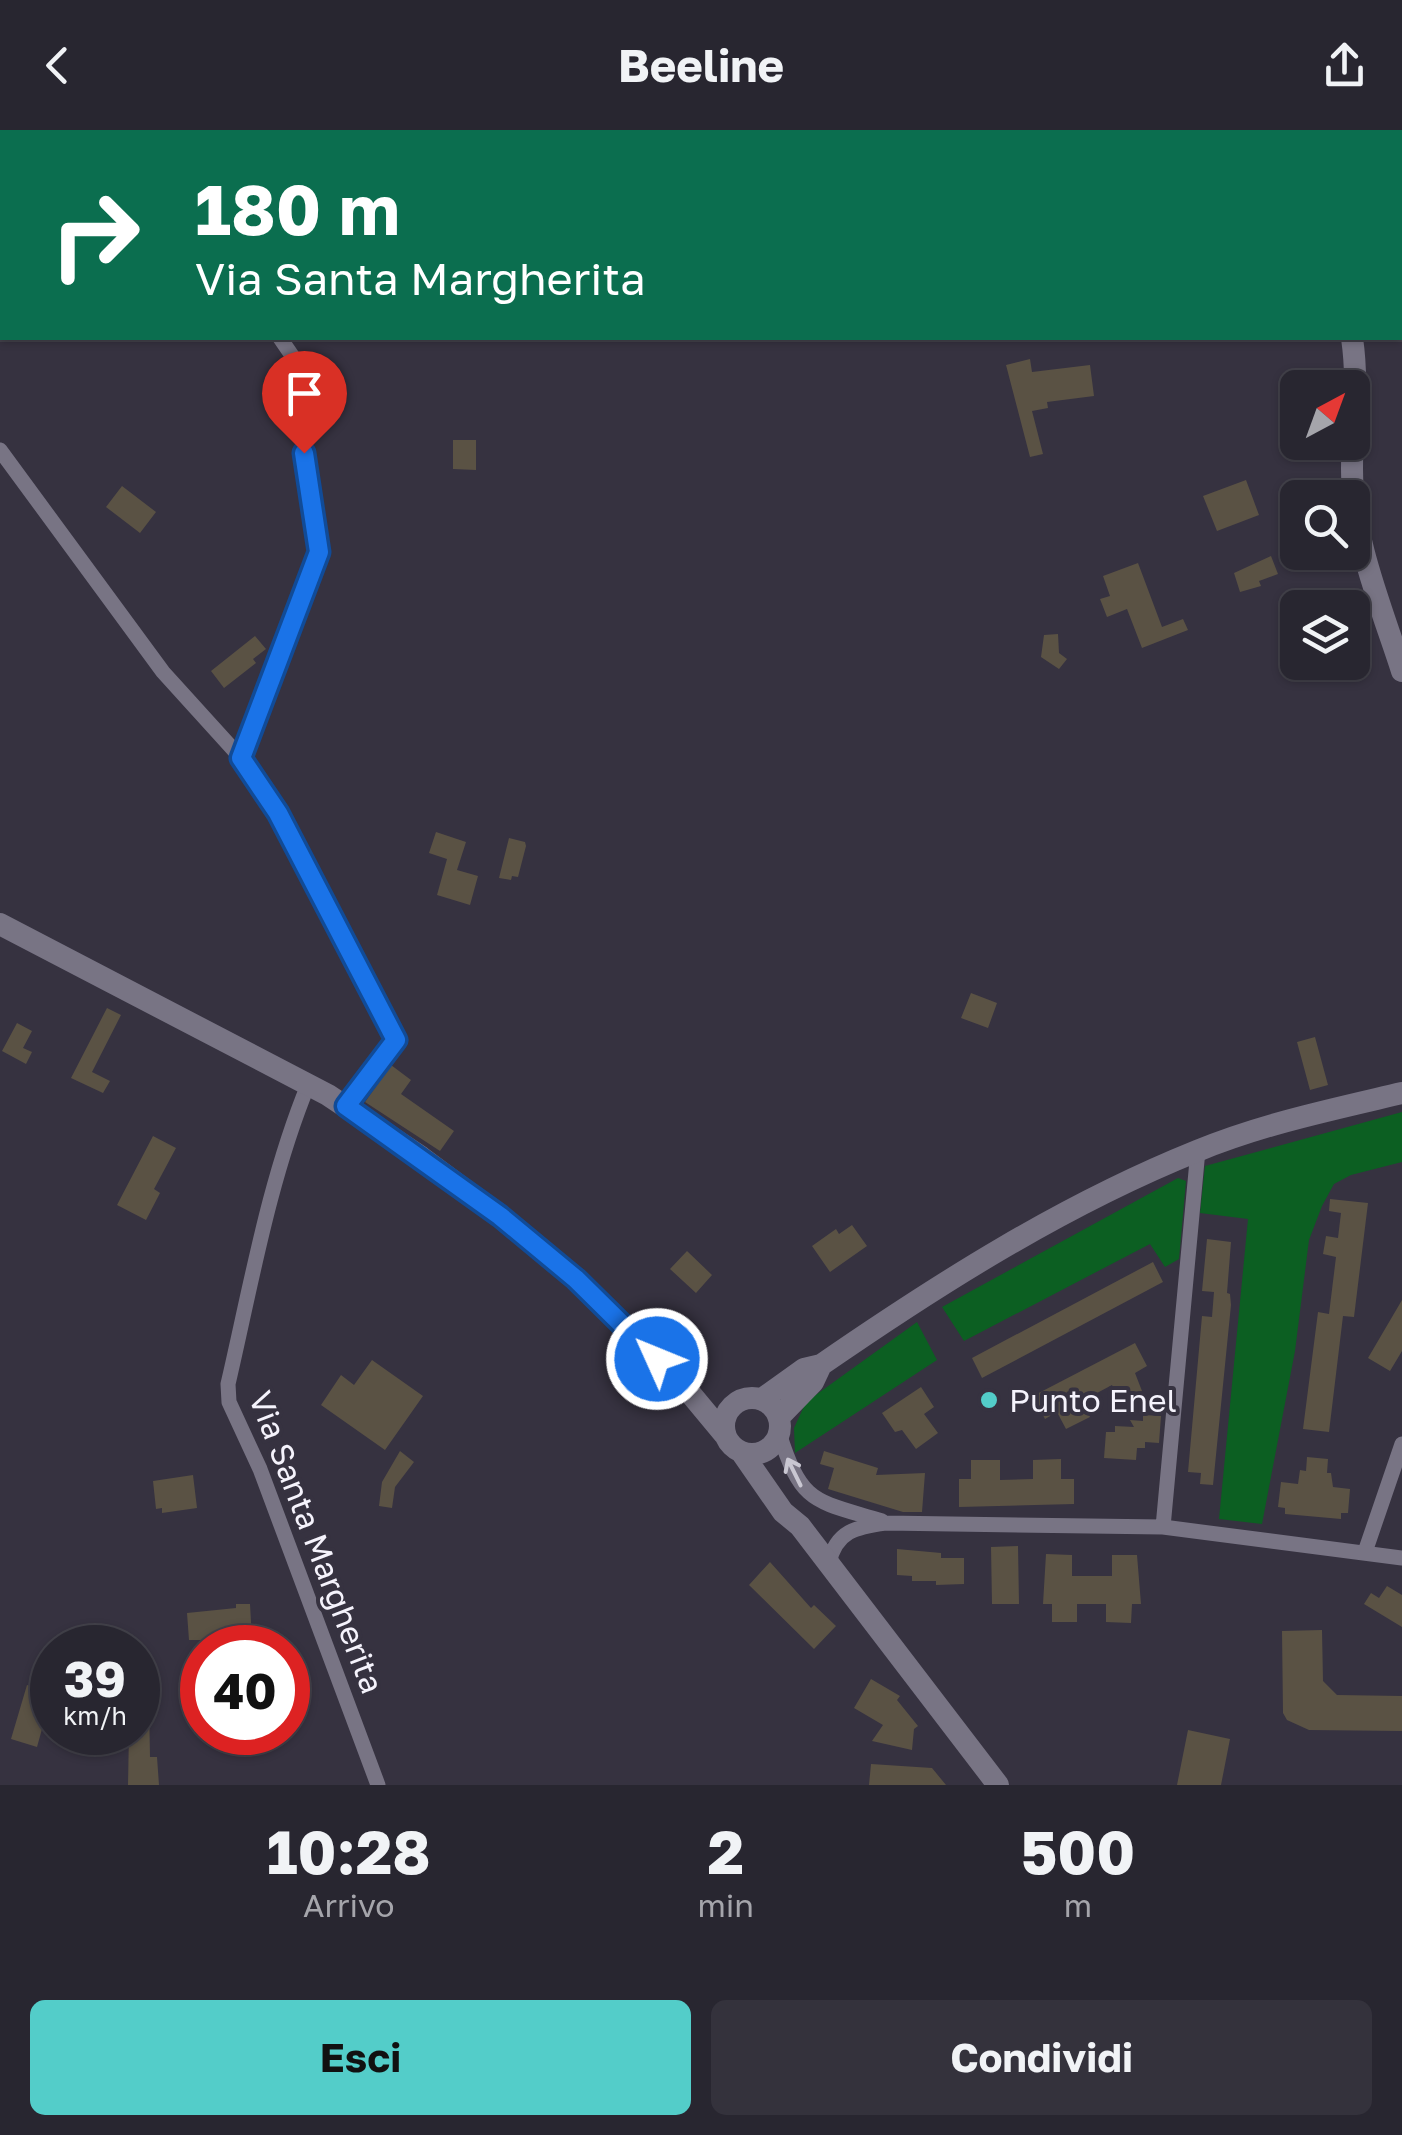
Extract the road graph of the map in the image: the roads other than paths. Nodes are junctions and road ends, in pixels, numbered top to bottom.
1 (281, 340) edge
2 (1352, 340) edge
3 (0, 450) edge
4 (1402, 671) edge
5 (241, 758) junction
6 (0, 924) edge
7 (308, 1085) junction
8 (1402, 1093) edge
9 (346, 1106) junction
10 (1198, 1150) junction
11 (821, 1366) junction
12 (675, 1376) junction
13 (762, 1400) junction
14 (734, 1404) junction
15 (779, 1425) junction
16 (724, 1434) junction
17 (1402, 1444) edge
18 (752, 1453) junction
19 (886, 1522) junction
20 (1162, 1527) junction
21 (1364, 1552) junction
22 (1402, 1558) edge
23 (829, 1563) junction
24 (378, 1785) edge
25 (998, 1785) edge

1 - 5 street
2 - 4 street
3 - 5 street
5 - 9 street
6 - 7 street
7 - 9 street
7 - 24 street, Via Santa Margherita
8 - 10 street
9 - 12 street
10 - 11 street
10 - 20 street
11 - 13 street
11 - 15 street
12 - 14 street
12 - 16 street
13 - 14 street
13 - 15 street
14 - 16 street
15 - 18 street
19 -> 15 street
16 - 18 street
17 - 21 street
18 - 23 street
19 - 20 street
19 - 23 street
20 - 21 street
21 - 22 street
23 - 25 street

